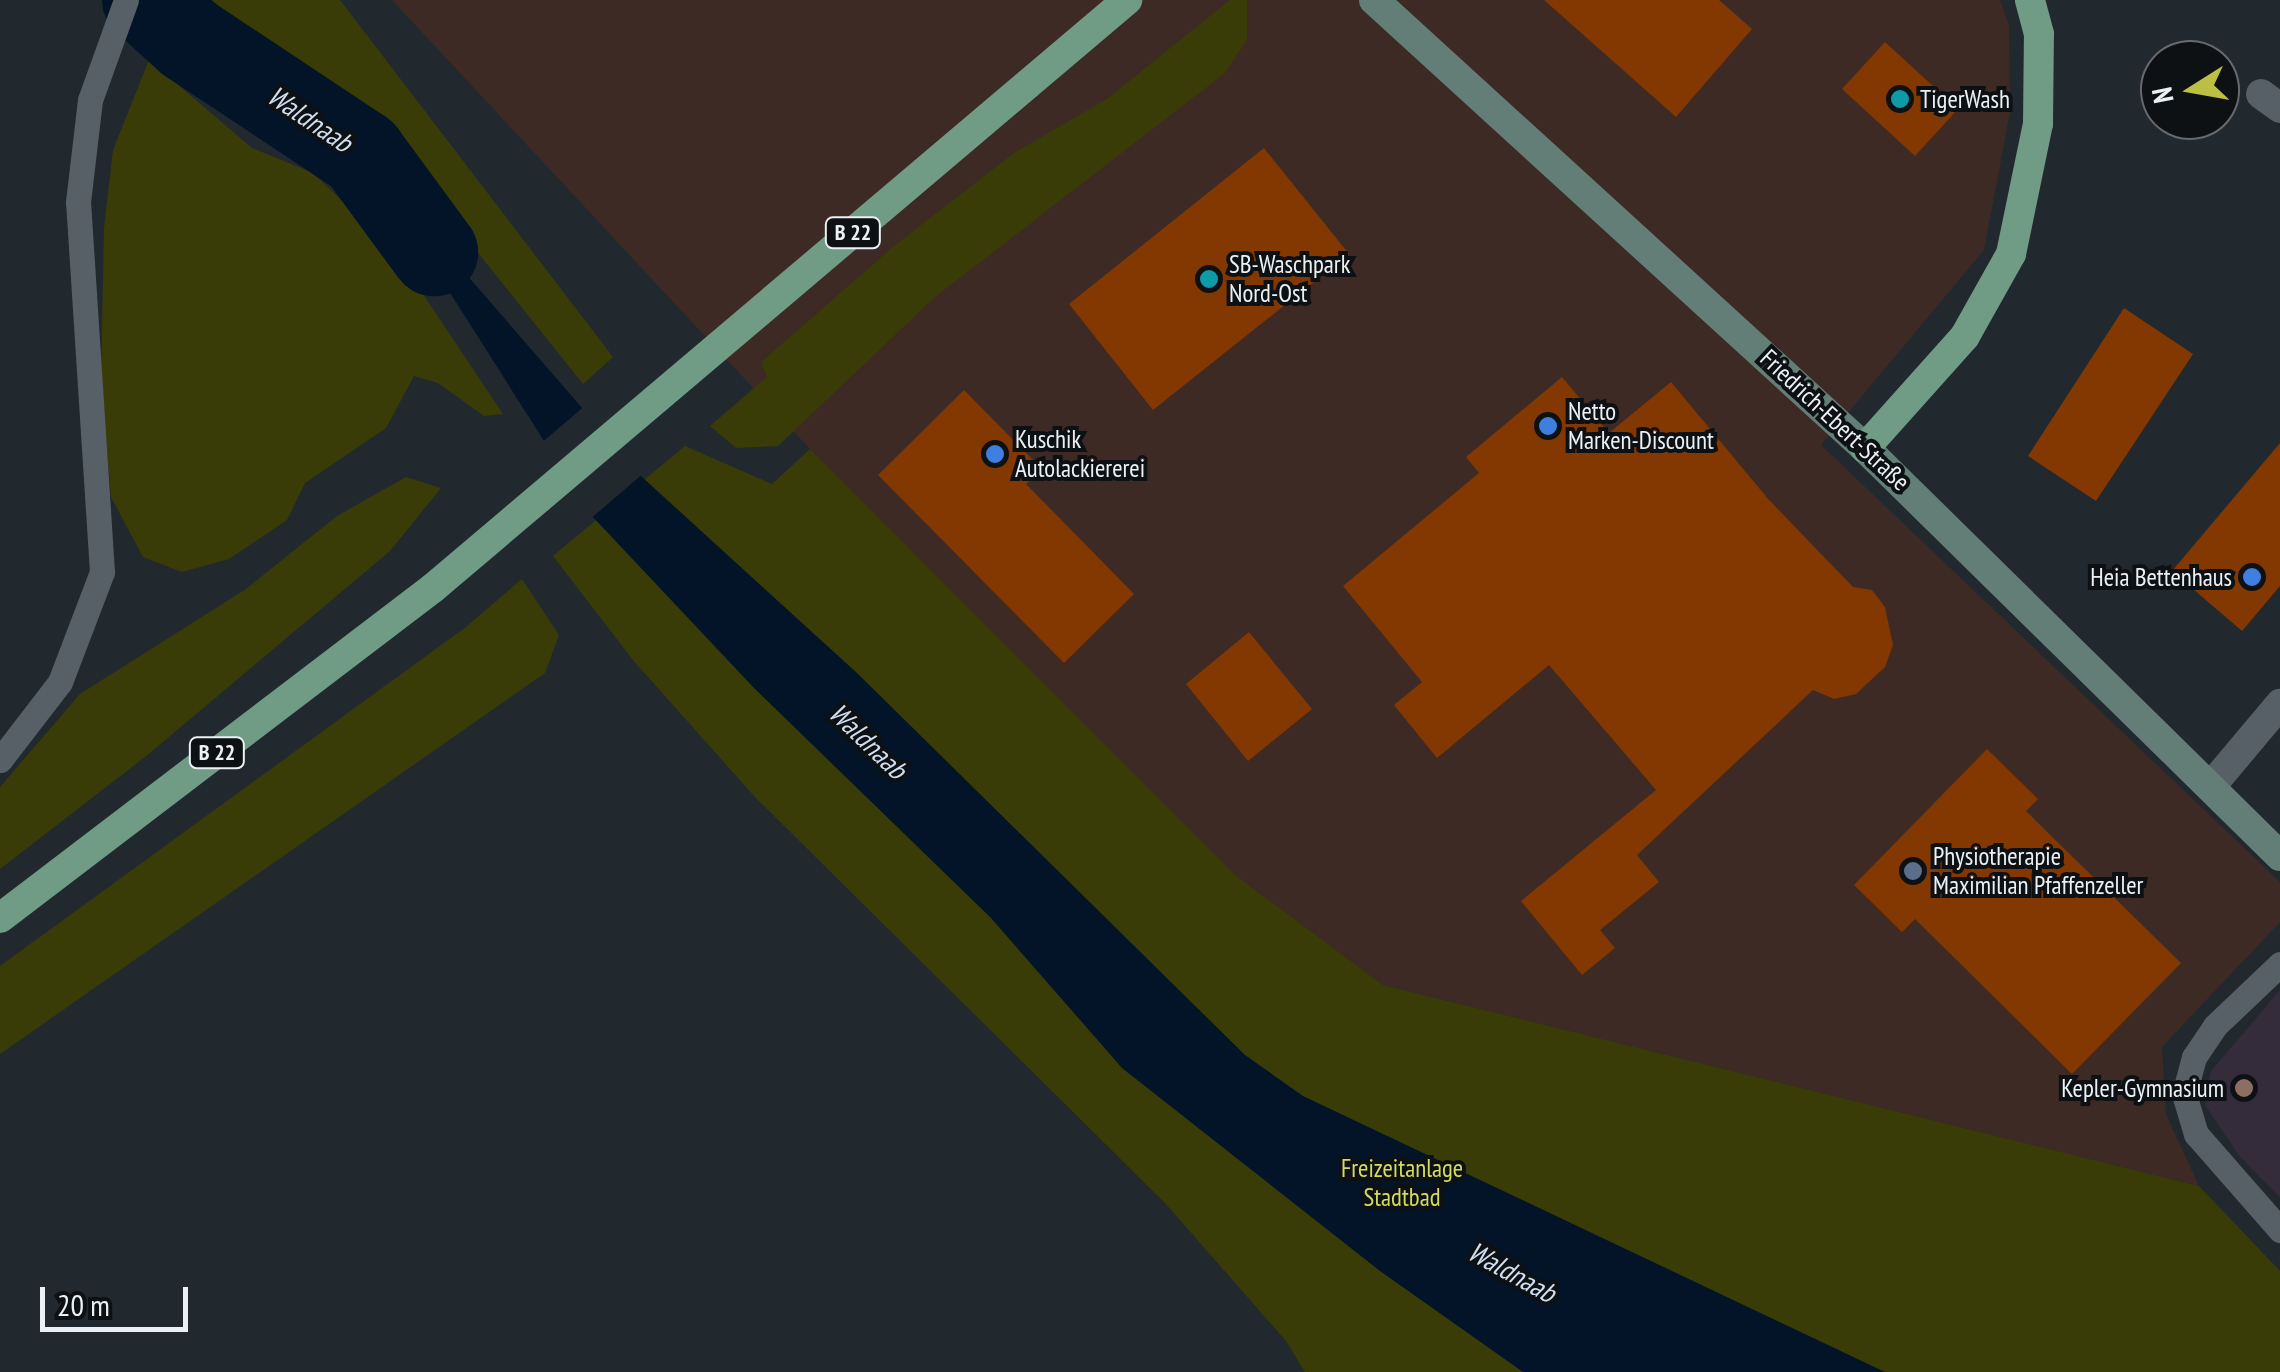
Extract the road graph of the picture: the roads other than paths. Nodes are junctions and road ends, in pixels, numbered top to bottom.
1 (126, 0) edge
2 (1127, 0) edge
3 (1374, 0) edge
4 (2030, 0) edge
5 (1865, 448) junction
6 (2280, 704) edge
7 (0, 760) edge
8 (2212, 785) junction
9 (2280, 856) edge
10 (0, 918) edge
11 (2280, 964) edge
12 (2280, 1230) edge

1 - 7 lane
2 - 10 main road, B 22
3 - 5 main road, Friedrich-Ebert-Straße
4 - 5 main road
5 - 8 main road, Friedrich-Ebert-Straße
6 - 8 street
8 - 9 main road, Friedrich-Ebert-Straße
11 - 12 lane

